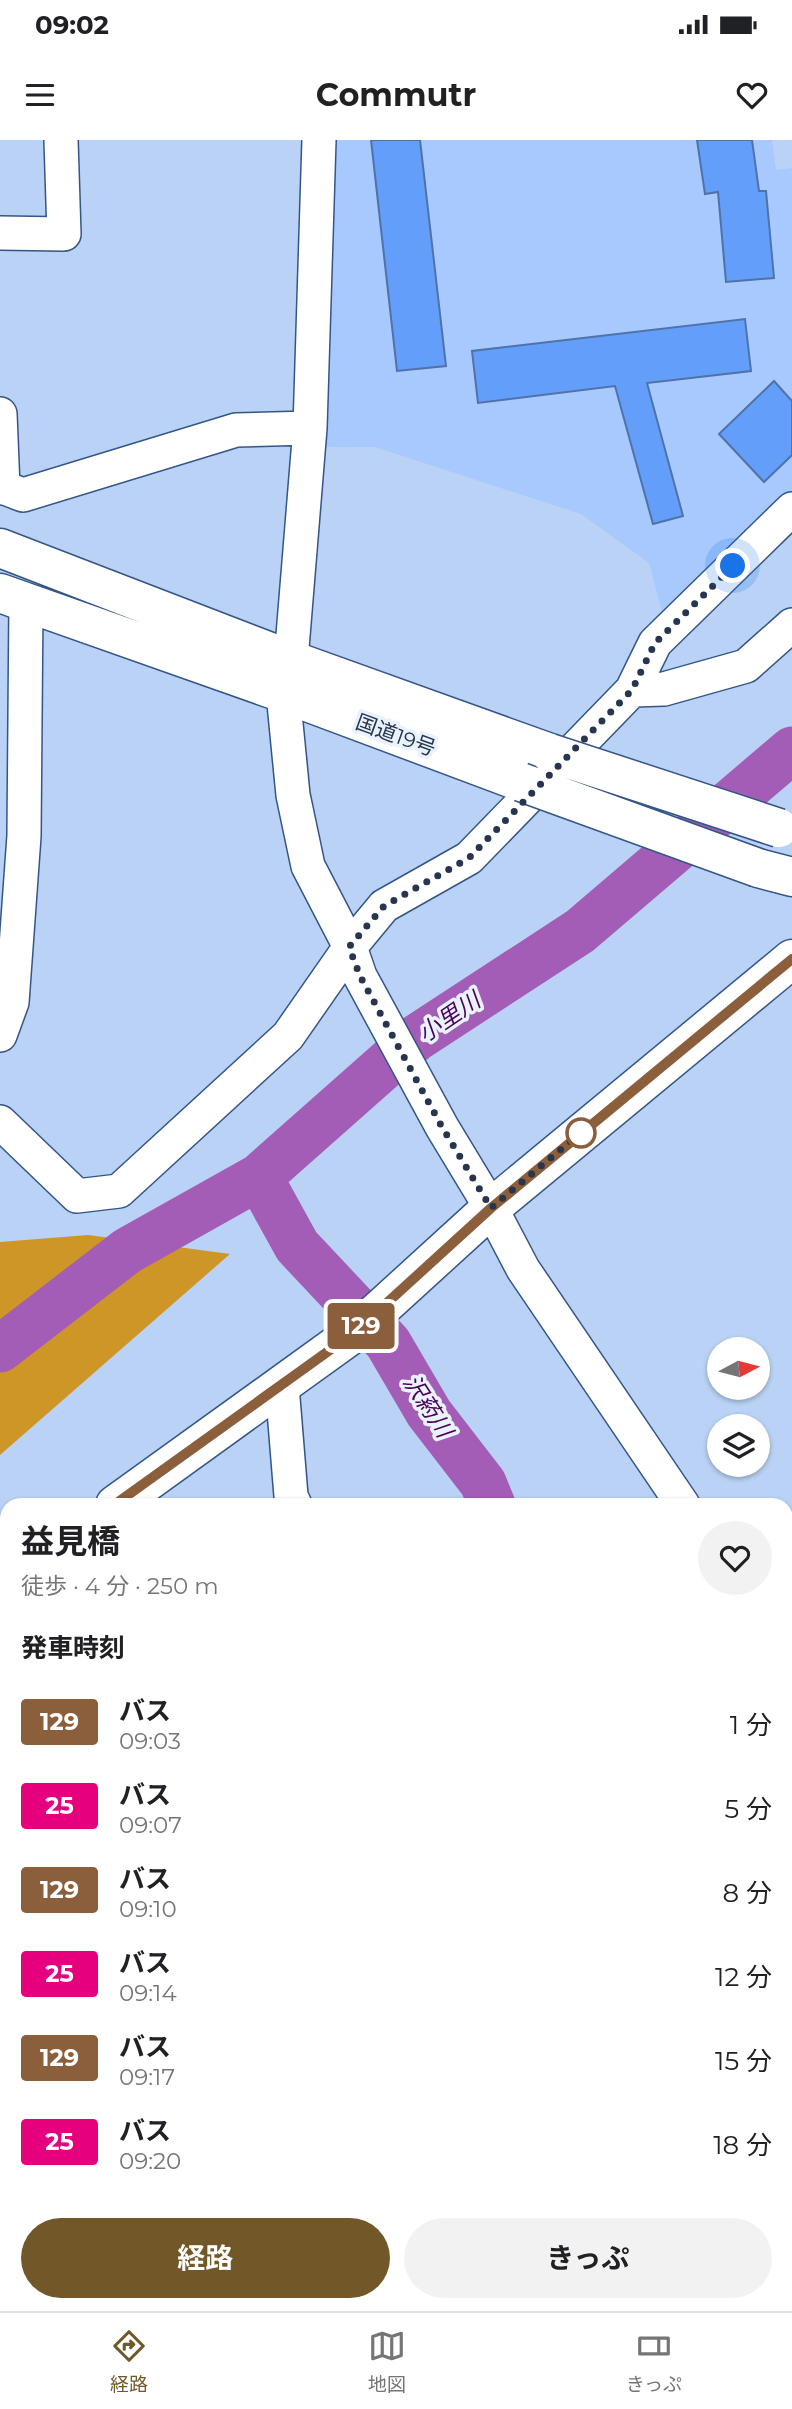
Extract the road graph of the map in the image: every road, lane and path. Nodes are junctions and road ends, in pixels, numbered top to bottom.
1 (61, 140) edge
2 (319, 140) edge
3 (0, 233) edge
4 (0, 414) edge
5 (310, 428) junction
6 (2, 487) edge
7 (792, 509) edge
8 (0, 548) edge
9 (13, 597) edge
10 (792, 625) edge
11 (287, 676) junction
12 (632, 690) junction
13 (786, 830) edge
14 (775, 873) edge
15 (792, 959) edge
16 (355, 961) junction
17 (0, 1035) edge
18 (0, 1122) edge
19 (491, 1208) junction
20 (282, 1386) junction
21 (124, 1498) edge
22 (292, 1498) edge
23 (678, 1498) edge

1 - 3 street
2 - 5 street
4 - 6 street
5 - 6 street
5 - 11 street
7 - 12 street
8 - 11 main road, 国道19号
9 - 11 main road, 国道19号
9 - 17 street
10 - 12 street
11 - 13 main road, 国道19号, bridge
11 - 14 main road, 国道19号, bridge
11 - 16 street
12 - 16 street
15 - 19 main road
16 - 18 street
16 - 19 street
19 - 20 main road
19 - 23 street
20 - 21 main road
20 - 22 street

